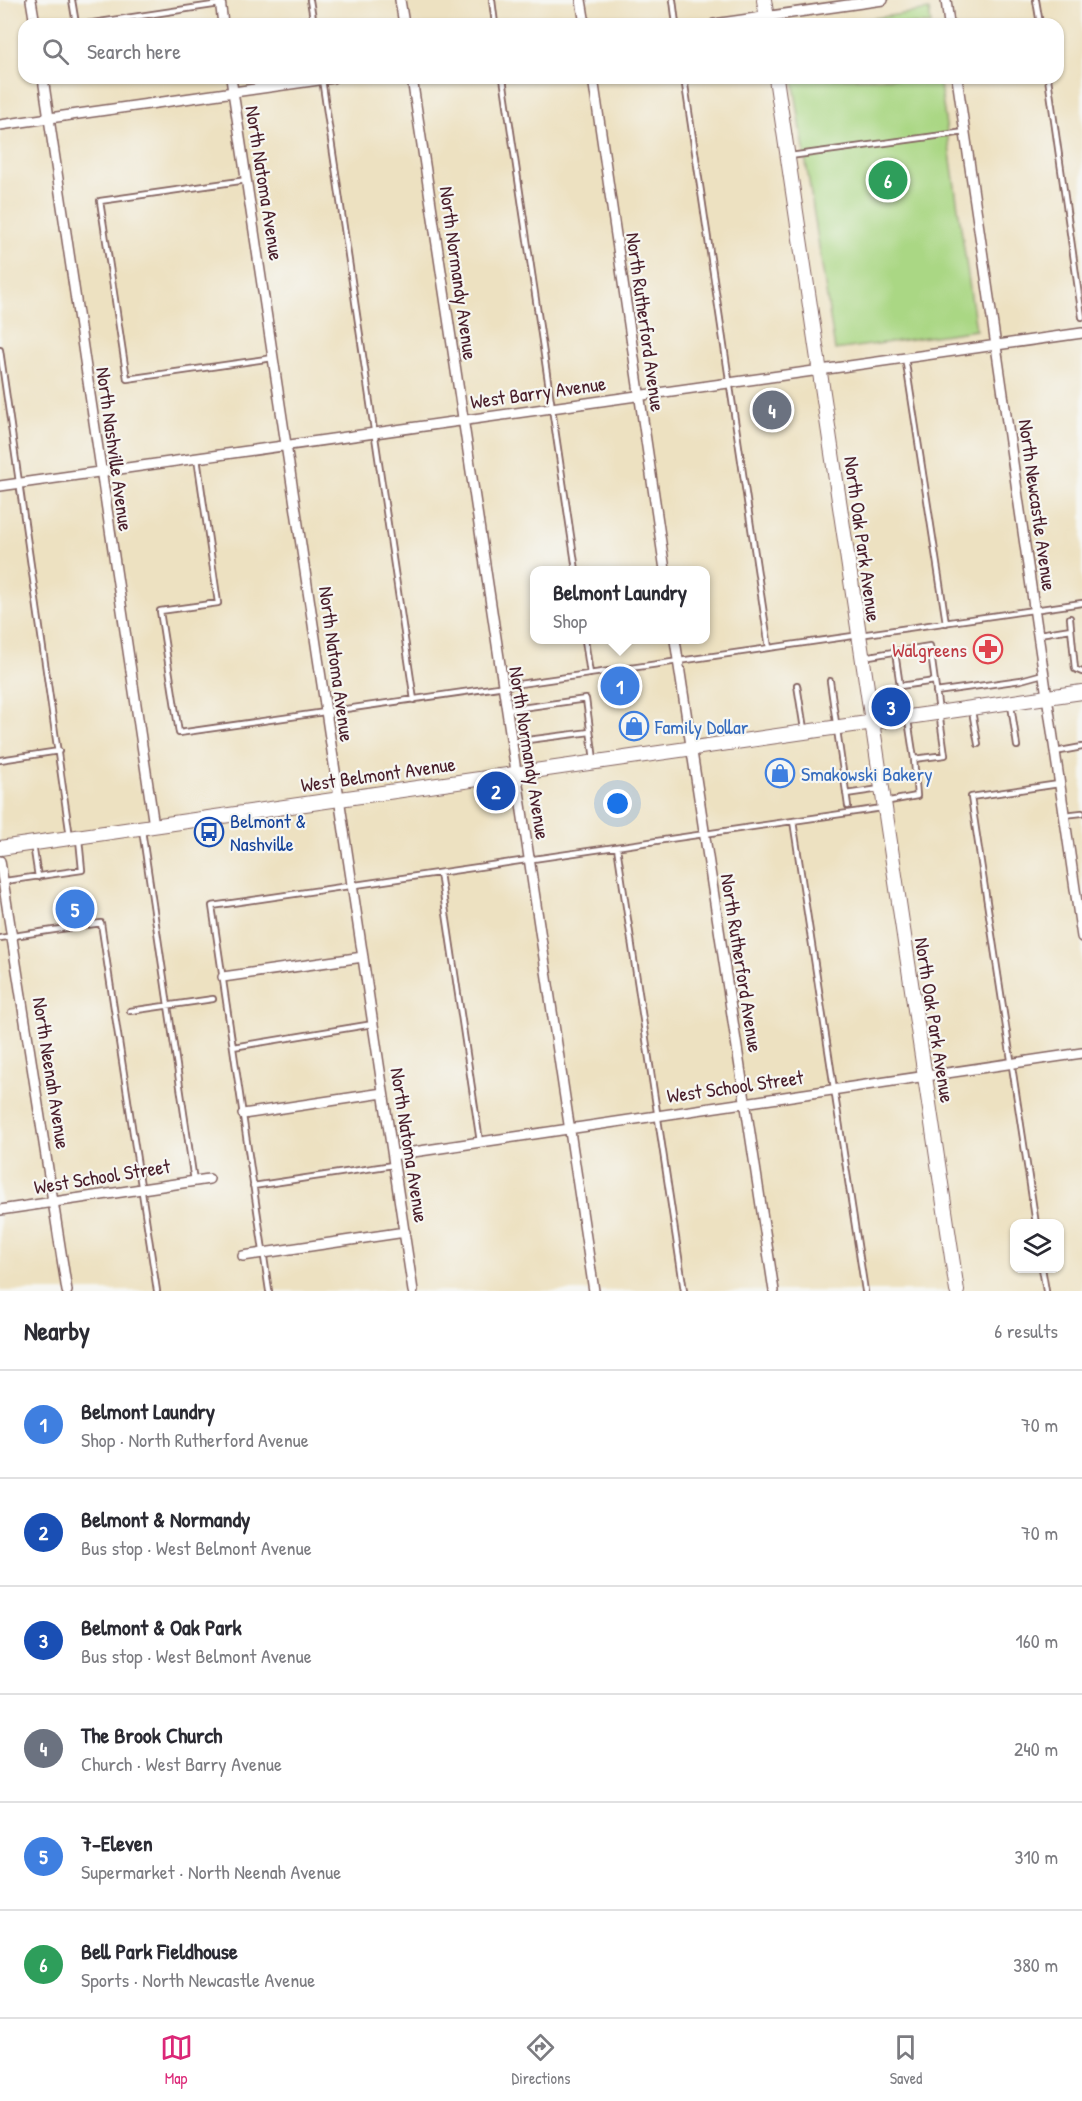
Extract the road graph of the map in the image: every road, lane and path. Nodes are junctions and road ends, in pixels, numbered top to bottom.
1 (31, 0) edge
2 (72, 0) edge
3 (310, 0) edge
4 (400, 0) edge
5 (492, 0) edge
6 (581, 0) edge
7 (673, 0) edge
8 (764, 0) edge
9 (883, 0) edge
10 (946, 0) edge
11 (1036, 0) edge
12 (220, 2) edge
13 (855, 2) edge
14 (34, 18) edge
15 (75, 18) edge
16 (123, 18) edge
17 (222, 18) edge
18 (313, 18) edge
19 (403, 18) edge
20 (494, 18) edge
21 (584, 18) edge
22 (675, 18) edge
23 (767, 18) edge
24 (777, 18) edge
25 (948, 18) edge
26 (1039, 18) edge
27 (44, 84) edge
28 (232, 84) edge
29 (288, 84) edge
30 (323, 84) edge
31 (413, 84) edge
32 (504, 84) edge
33 (593, 84) edge
34 (685, 84) edge
35 (777, 84) edge
36 (958, 84) edge
37 (1048, 84) edge
38 (233, 92) junction
39 (49, 118) junction
40 (0, 125) edge
41 (965, 132) junction
42 (787, 156) junction
43 (247, 180) junction
44 (1082, 317) edge
45 (1082, 333) edge
46 (996, 344) junction
47 (0, 350) edge
48 (273, 357) junction
49 (905, 357) junction
50 (818, 369) junction
51 (729, 382) junction
52 (639, 395) junction
53 (552, 408) junction
54 (462, 421) junction
55 (375, 433) junction
56 (286, 446) junction
57 (197, 458) junction
58 (100, 472) junction
59 (20, 483) junction
60 (0, 486) edge
61 (575, 566) edge
62 (664, 566) edge
63 (1082, 603) edge
64 (1035, 610) junction
65 (1070, 618) dead end
66 (946, 623) junction
67 (1071, 629) junction
68 (1039, 634) junction
69 (857, 636) junction
70 (586, 644) edge
71 (676, 644) edge
72 (769, 648) junction
73 (895, 652) junction
74 (861, 658) junction
75 (678, 662) junction
76 (1082, 672) edge
77 (1044, 673) junction
78 (590, 674) junction
79 (830, 681) dead end
80 (935, 681) junction
81 (797, 685) dead end
82 (501, 687) junction
83 (936, 692) junction
84 (1082, 692) edge
85 (1047, 697) junction
86 (414, 700) junction
87 (1010, 702) junction
88 (971, 708) junction
89 (505, 710) junction
90 (326, 712) junction
91 (939, 712) junction
92 (908, 717) junction
93 (870, 722) junction
94 (837, 727) junction
95 (590, 732) junction
96 (804, 732) junction
97 (509, 742) junction
98 (978, 744) dead end
99 (1017, 746) dead end
100 (1082, 747) edge
101 (691, 748) junction
102 (59, 751) junction
103 (1054, 752) junction
104 (914, 759) junction
105 (0, 760) edge
106 (594, 762) junction
107 (514, 774) junction
108 (1059, 784) junction
109 (846, 794) junction
110 (339, 799) junction
111 (882, 800) junction
112 (848, 806) dead end
113 (1082, 813) edge
114 (1064, 815) junction
115 (793, 821) junction
116 (148, 827) junction
117 (704, 834) junction
118 (74, 837) junction
119 (32, 843) junction
120 (616, 847) junction
121 (0, 848) edge
122 (528, 860) junction
123 (0, 861) edge
124 (440, 873) junction
125 (38, 877) junction
126 (5, 881) junction
127 (352, 886) junction
128 (13, 936) junction
129 (1082, 937) edge
130 (0, 938) edge
131 (363, 957) junction
132 (223, 977) junction
133 (213, 999) dead end
134 (168, 1005) junction
135 (130, 1011) dead end
136 (373, 1024) junction
137 (233, 1047) junction
138 (1082, 1053) edge
139 (1011, 1063) junction
140 (924, 1076) junction
141 (834, 1089) junction
142 (383, 1093) junction
143 (745, 1102) junction
144 (243, 1114) junction
145 (657, 1115) junction
146 (569, 1129) junction
147 (480, 1142) junction
148 (393, 1160) junction
149 (209, 1179) dead end
150 (195, 1181) junction
151 (253, 1186) junction
152 (142, 1189) junction
153 (54, 1202) junction
154 (0, 1210) edge
155 (1035, 1219) edge
156 (405, 1232) junction
157 (263, 1253) junction
158 (243, 1256) dead end
159 (1043, 1273) edge
160 (67, 1291) edge
161 (157, 1291) edge
162 (269, 1291) edge
163 (413, 1291) edge
164 (594, 1291) edge
165 (684, 1291) edge
166 (774, 1291) edge
167 (865, 1291) edge
168 (957, 1291) edge
169 (1046, 1291) edge

1 - 14 street
2 - 15 lane
3 - 18 lane
4 - 19 street
5 - 20 lane
6 - 21 street
7 - 22 lane
8 - 23 street
9 - 13 street
10 - 25 street
11 - 26 lane
12 - 16 lane
12 - 17 street
13 - 24 street
27 - 39 street, North Nashville Avenue
28 - 38 street, North Natoma Avenue
29 - 38 street
30 - 55 lane
31 - 54 street, North Normandy Avenue
32 - 53 lane
33 - 52 street, North Rutherford Avenue
34 - 51 lane
35 - 42 street, North Oak Park Avenue
36 - 41 street, North Newcastle Avenue
37 - 44 lane
38 - 39 street
38 - 43 street, North Natoma Avenue
39 - 40 street
39 - 58 street, North Nashville Avenue
41 - 42 lane
41 - 46 street, North Newcastle Avenue
42 - 50 street, North Oak Park Avenue
43 - 48 street, North Natoma Avenue
43 - 48 lane
45 - 46 street, West Barry Avenue
46 - 49 street, West Barry Avenue
46 - 64 street, North Newcastle Avenue
47 - 59 lane
48 - 56 street, North Natoma Avenue
49 - 50 street, West Barry Avenue
49 - 66 lane
50 - 51 street, West Barry Avenue
50 - 69 street, North Oak Park Avenue
51 - 52 street, West Barry Avenue
51 - 72 lane
52 - 53 street, West Barry Avenue
52 - 62 street, North Rutherford Avenue
53 - 54 street, West Barry Avenue
53 - 61 lane
54 - 55 street, West Barry Avenue
54 - 82 street, North Normandy Avenue
55 - 56 street, West Barry Avenue
55 - 86 lane
56 - 57 street, West Barry Avenue
56 - 90 street, North Natoma Avenue
57 - 58 street, West Barry Avenue
57 - 90 lane
58 - 59 street, West Barry Avenue
58 - 116 street, North Nashville Avenue
59 - 60 street, West Barry Avenue
59 - 102 lane
63 - 64 lane
64 - 66 lane
64 - 68 street, North Newcastle Avenue
65 - 67 lane
66 - 69 lane
67 - 68 lane
67 - 76 lane
68 - 77 street, North Newcastle Avenue
69 - 72 lane
69 - 74 street, North Oak Park Avenue
70 - 78 lane
71 - 75 street, North Rutherford Avenue
72 - 75 lane
73 - 74 lane
73 - 80 lane
73 - 80 lane
74 - 93 street, North Oak Park Avenue
75 - 78 lane
75 - 101 street, North Rutherford Avenue
77 - 83 lane
77 - 85 street, North Newcastle Avenue
78 - 82 lane
79 - 94 lane
80 - 83 lane
81 - 96 lane
82 - 86 lane
82 - 89 street, North Normandy Avenue
83 - 91 lane
84 - 85 street, West Belmont Avenue
85 - 87 street, West Belmont Avenue
85 - 103 street, North Newcastle Avenue
86 - 90 lane
87 - 88 street, West Belmont Avenue
87 - 99 lane
88 - 91 street, West Belmont Avenue
88 - 98 lane
89 - 95 lane
89 - 97 street, North Normandy Avenue
90 - 110 street, North Natoma Avenue
91 - 92 street, West Belmont Avenue
91 - 104 lane
92 - 93 street, West Belmont Avenue
92 - 104 lane
93 - 94 street, West Belmont Avenue
93 - 111 street, North Oak Park Avenue
94 - 96 street, West Belmont Avenue
94 - 109 lane
95 - 97 lane
95 - 106 lane
96 - 101 street, West Belmont Avenue
97 - 107 street, North Normandy Avenue
100 - 103 lane
101 - 106 street, West Belmont Avenue
101 - 117 street, North Rutherford Avenue
102 - 105 lane
102 - 118 lane
103 - 108 street, North Newcastle Avenue
104 - 111 lane
106 - 107 street, West Belmont Avenue
107 - 110 street, West Belmont Avenue
107 - 122 street, North Normandy Avenue
108 - 114 street, North Newcastle Avenue
108 - 139 lane
109 - 111 lane
109 - 112 lane
110 - 116 street, West Belmont Avenue
110 - 127 street, North Natoma Avenue
111 - 115 lane
111 - 140 street, North Oak Park Avenue
113 - 114 lane
114 - 129 street, North Newcastle Avenue
115 - 117 lane
115 - 141 lane
116 - 118 street, West Belmont Avenue
116 - 134 lane
117 - 120 lane
117 - 143 street, North Rutherford Avenue
118 - 119 street, West Belmont Avenue
118 - 125 lane
119 - 121 street, West Belmont Avenue
119 - 125 lane
120 - 122 lane
120 - 145 lane
122 - 124 lane
122 - 146 street, North Normandy Avenue
123 - 126 street, North Neenah Avenue
124 - 127 lane
124 - 147 lane
125 - 126 lane
126 - 128 street, North Neenah Avenue
127 - 131 street, North Natoma Avenue
127 - 132 lane
128 - 130 lane
128 - 152 lane
128 - 153 street, North Neenah Avenue
131 - 132 street
131 - 136 street, North Natoma Avenue
132 - 137 lane
133 - 134 lane
134 - 135 lane
134 - 150 lane
136 - 137 lane
136 - 142 street, North Natoma Avenue
137 - 144 lane
138 - 139 street, West School Street
139 - 140 street, West School Street
139 - 155 lane
140 - 141 street, West School Street
140 - 168 street, North Oak Park Avenue
141 - 143 street, West School Street
141 - 167 lane
142 - 144 street
142 - 148 street, North Natoma Avenue
143 - 145 street, West School Street
143 - 166 street, North Rutherford Avenue
144 - 151 lane
145 - 146 street, West School Street
145 - 165 lane
146 - 147 street, West School Street
146 - 164 street, North Normandy Avenue
147 - 148 street, West School Street
148 - 151 lane
148 - 156 street, North Natoma Avenue
149 - 150 street, West School Street
150 - 152 street, West School Street
151 - 157 lane
152 - 153 street, West School Street
152 - 161 lane
153 - 154 street, West School Street
153 - 160 street, North Neenah Avenue
156 - 157 street
156 - 163 street, North Natoma Avenue
157 - 158 street
157 - 162 lane
159 - 169 lane

